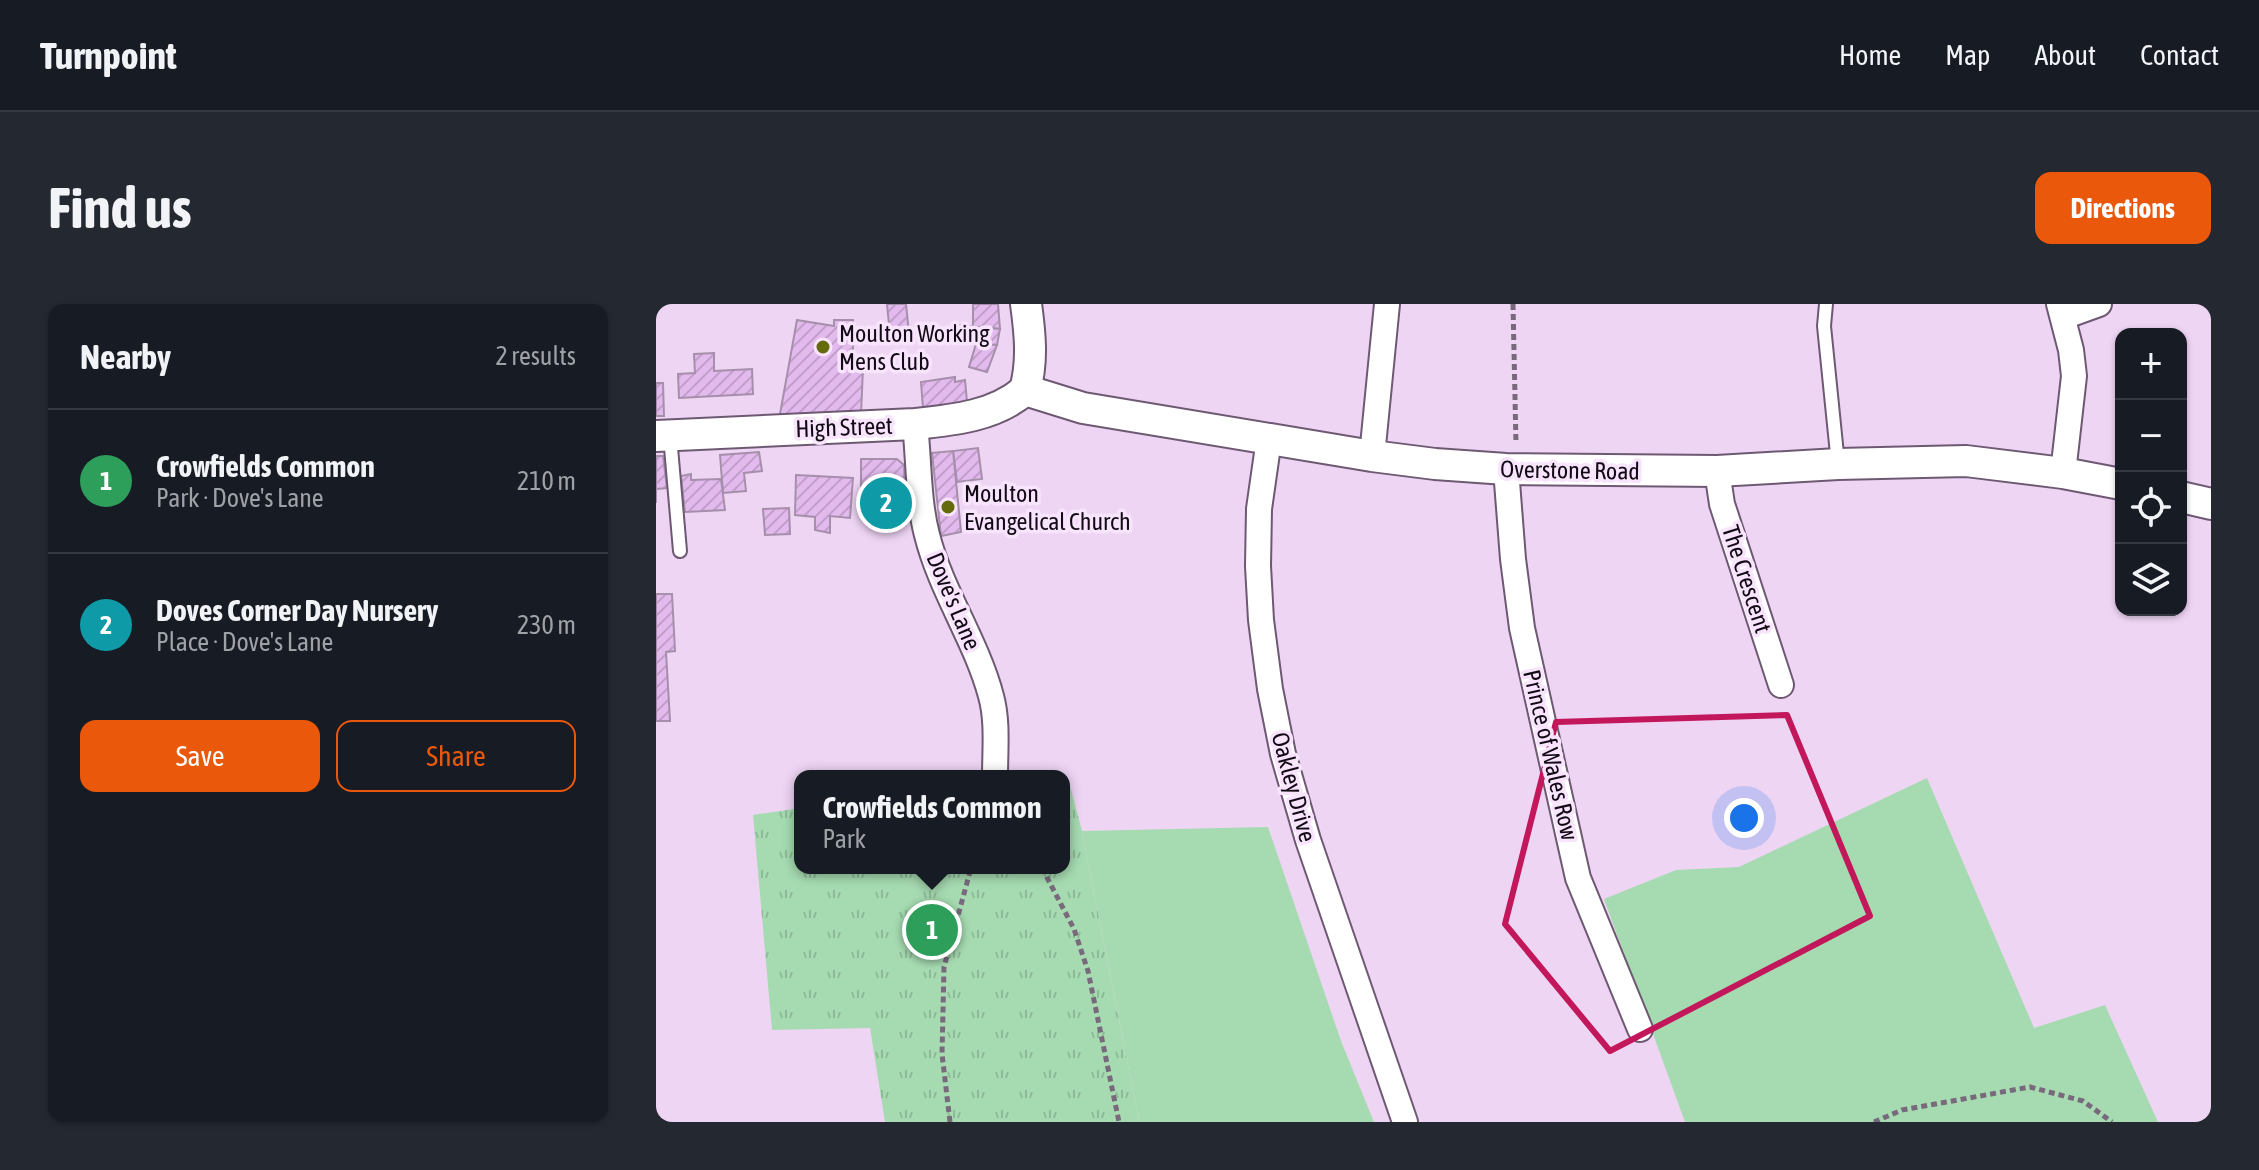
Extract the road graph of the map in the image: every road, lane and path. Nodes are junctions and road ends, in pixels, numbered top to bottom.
1 (1026, 304) edge
2 (1387, 304) edge
3 (1513, 304) edge
4 (1826, 304) edge
5 (2099, 304) edge
6 (2061, 310) edge
7 (1025, 390) junction
8 (915, 424) junction
9 (663, 436) edge
10 (1269, 439) junction
11 (1372, 456) junction
12 (1838, 464) junction
13 (1511, 469) junction
14 (1717, 471) junction
15 (2063, 473) junction
16 (2115, 483) edge
17 (2187, 498) edge
18 (2211, 504) edge
19 (680, 551) dead end
20 (1781, 685) dead end
21 (995, 770) edge
22 (969, 874) edge
23 (1045, 874) edge
24 (1640, 1029) dead end
25 (950, 1122) edge
26 (1119, 1122) edge
27 (1405, 1122) edge
28 (1874, 1122) edge
29 (2112, 1122) edge

1 - 7 street
2 - 11 street
3 - 13 path
4 - 12 lane
5 - 6 street
6 - 15 street
7 - 8 street, High Street
7 - 10 street, Overstone Road
8 - 9 street, High Street
8 - 21 street, Dove's Lane
9 - 19 lane
10 - 11 street, Overstone Road
10 - 27 street, Oakley Drive
11 - 13 street, Overstone Road
12 - 14 street, Overstone Road
12 - 15 street, Overstone Road
13 - 14 street, Overstone Road
13 - 24 street, Prince of Wales Row
14 - 20 street, The Crescent
15 - 16 street, Overstone Road
17 - 18 street
22 - 25 path
23 - 26 path
28 - 29 path

